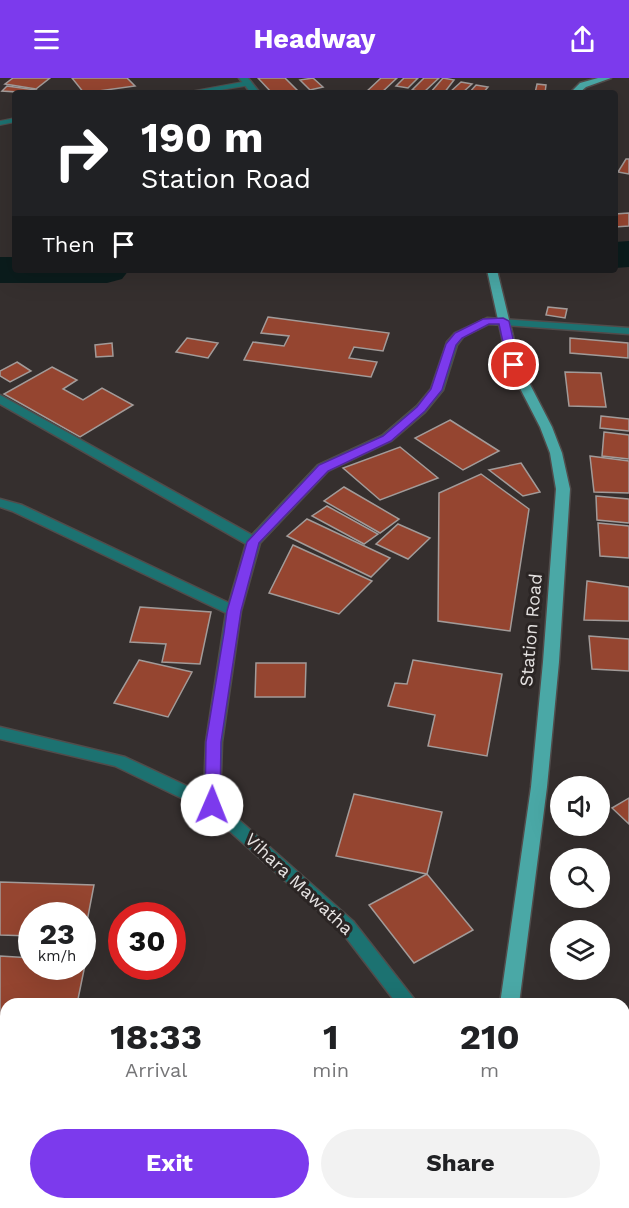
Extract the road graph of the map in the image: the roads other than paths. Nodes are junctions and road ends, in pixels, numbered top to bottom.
1 (607, 78) edge
2 (245, 80) edge
3 (200, 90) edge
4 (577, 90) edge
5 (493, 273) edge
6 (502, 314) junction
7 (629, 331) edge
8 (0, 399) edge
9 (0, 503) edge
10 (253, 542) junction
11 (234, 611) junction
12 (0, 733) edge
13 (212, 805) junction
14 (404, 998) edge
15 (510, 998) edge

1 - 4 main road
2 - 3 lane
5 - 6 main road, Station Road
6 - 7 street
6 - 10 street
6 - 15 main road, Station Road
8 - 10 street
9 - 11 street
10 - 11 street
11 - 13 street
12 - 13 street, Vihara Mawatha
13 - 14 street, Vihara Mawatha

